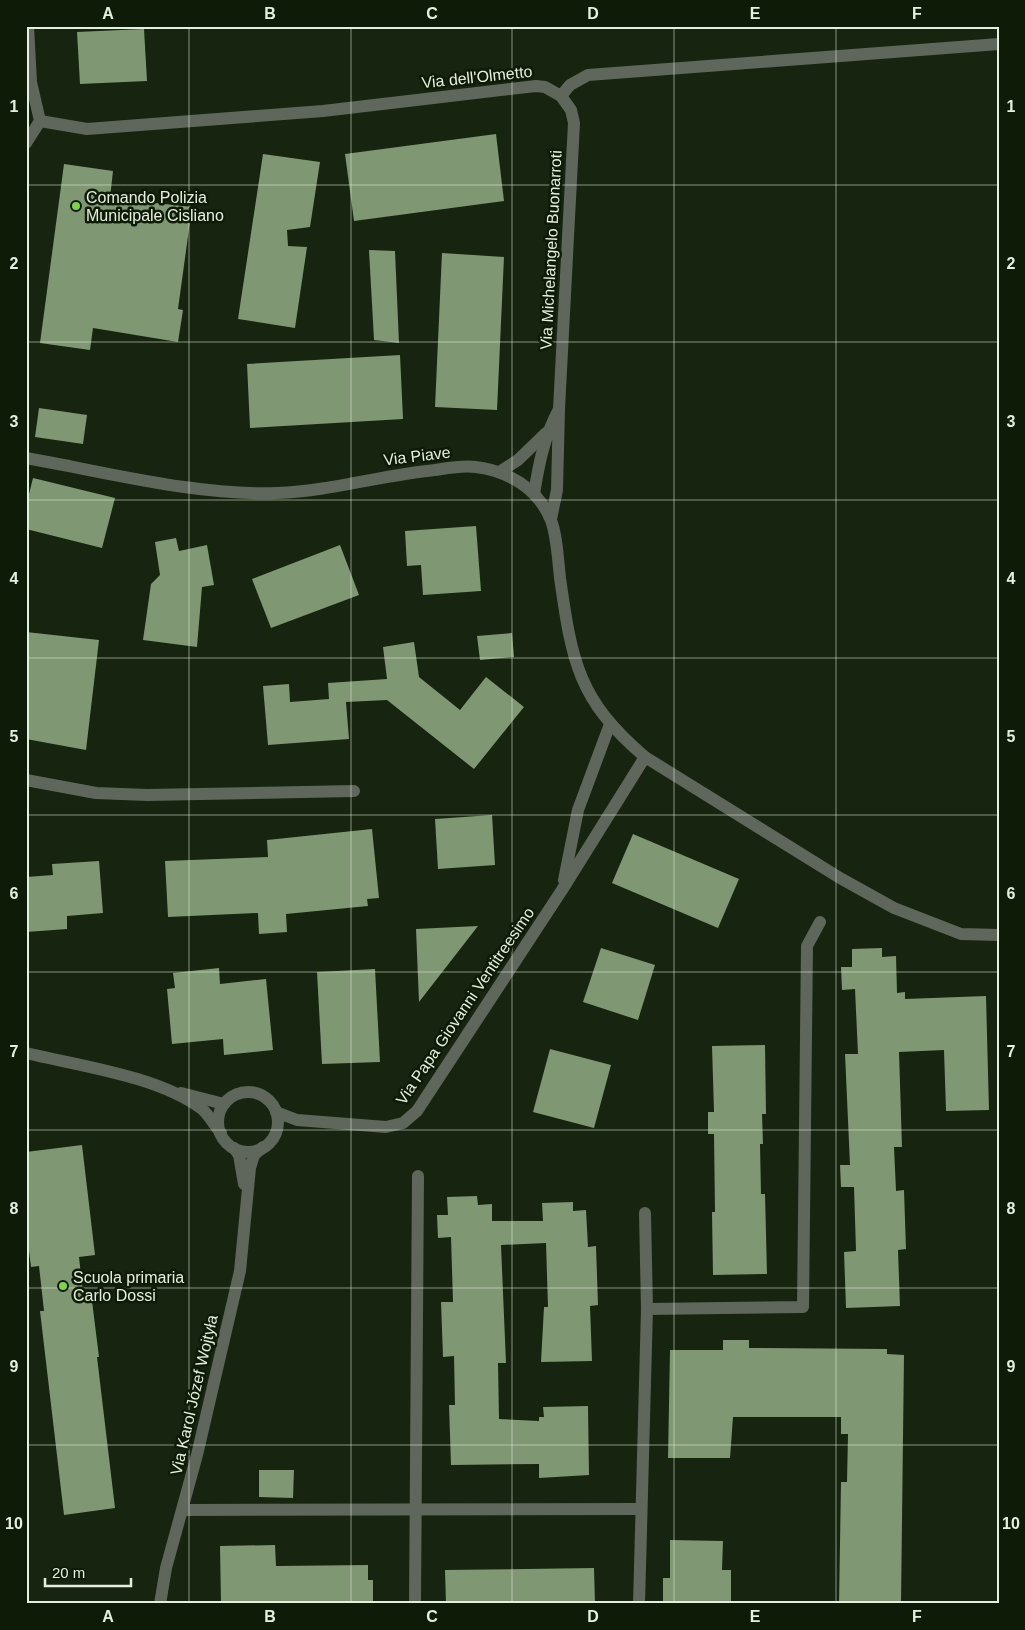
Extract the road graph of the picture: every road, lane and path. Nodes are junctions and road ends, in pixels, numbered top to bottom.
1 (28, 26) edge
2 (999, 44) edge
3 (561, 96) junction
4 (40, 121) junction
5 (26, 143) edge
6 (559, 409) junction
7 (548, 431) junction
8 (26, 458) edge
9 (501, 471) junction
10 (534, 494) junction
11 (551, 519) junction
12 (610, 724) junction
13 (645, 757) junction
14 (26, 780) edge
15 (354, 792) dead end
16 (562, 890) junction
17 (820, 922) dead end
18 (999, 935) edge
19 (26, 1053) edge
20 (174, 1092) junction
21 (224, 1104) junction
22 (276, 1112) junction
23 (297, 1120) junction
24 (276, 1133) junction
25 (221, 1134) junction
26 (263, 1147) junction
27 (234, 1148) junction
28 (418, 1176) dead end
29 (246, 1191) junction
30 (645, 1213) dead end
31 (647, 1308) junction
32 (416, 1508) junction
33 (641, 1509) junction
34 (184, 1510) junction
35 (160, 1604) edge
36 (415, 1604) edge
37 (639, 1604) edge

1 - 4 street
2 - 3 street
3 - 4 street, Via dell'Olmetto
3 - 6 street, Via Michelangelo Buonarroti
4 - 5 street
6 - 7 street, Via Michelangelo Buonarroti
6 - 11 street, Via Michelangelo Buonarroti
7 - 9 street, Via Michelangelo Buonarroti
7 - 10 street, Via Michelangelo Buonarroti
8 - 9 street, Via Piave
9 - 10 street, Via Piave
10 - 11 street, Via Piave
11 - 12 street, Via Piave
12 - 13 street, Via Piave
12 - 16 street, Via Papa Giovanni Ventitreesimo
13 - 16 street, Via Papa Giovanni Ventitreesimo
13 - 18 street, Via Piave
14 - 15 street
16 - 23 street, Via Papa Giovanni Ventitreesimo
17 - 31 street
19 - 20 street
20 - 21 street
20 - 25 street
21 - 22 street
21 - 25 street
22 - 23 street, Via Papa Giovanni Ventitreesimo
22 - 24 street
23 - 24 street
24 - 26 street
25 - 27 street
26 - 27 street
26 - 29 street, Via Karol Józef Wojtyła
27 - 29 street, Via Karol Józef Wojtyła
28 - 32 street
29 - 34 street, Via Karol Józef Wojtyła
30 - 31 street
31 - 33 street
32 - 33 street
32 - 34 street
32 - 36 street
33 - 37 street
34 - 35 street, Via Karol Józef Wojtyła

